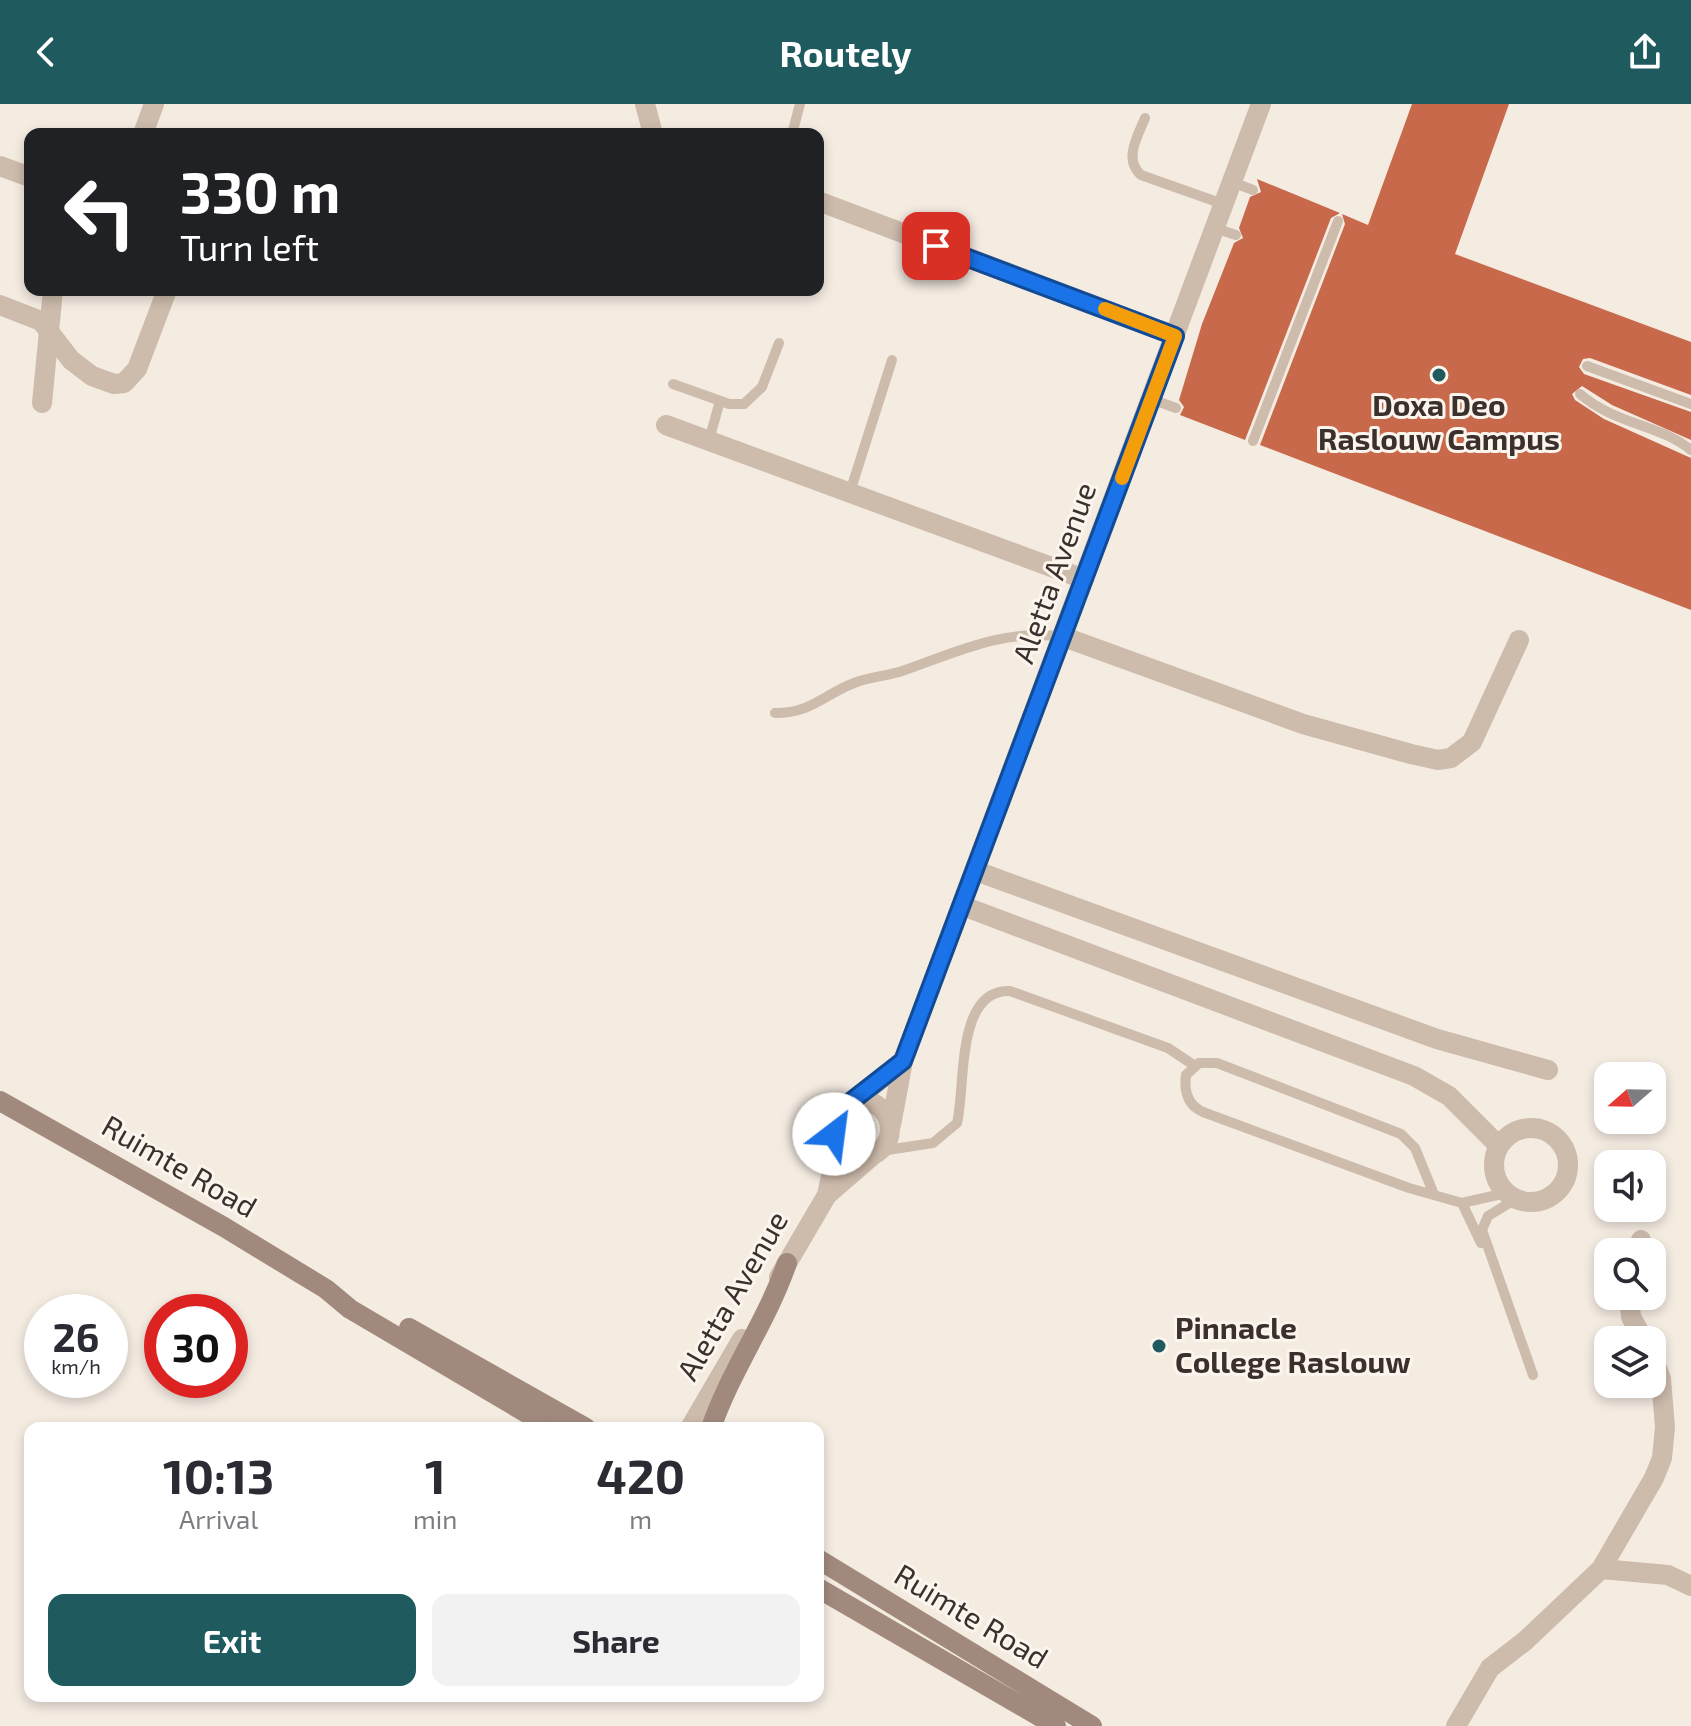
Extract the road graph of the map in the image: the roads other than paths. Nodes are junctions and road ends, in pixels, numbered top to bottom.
1 (154, 104) edge
2 (645, 104) edge
3 (800, 104) edge
4 (1261, 104) edge
5 (1145, 118) dead end
6 (145, 128) edge
7 (651, 128) edge
8 (794, 128) edge
9 (0, 166) edge
10 (24, 175) edge
11 (1232, 182) junction
12 (1253, 190) dead end
13 (824, 203) edge
14 (1223, 204) junction
15 (1338, 221) dead end
16 (1214, 228) junction
17 (1236, 235) dead end
18 (53, 296) edge
19 (165, 296) edge
20 (0, 305) edge
21 (51, 330) junction
22 (1175, 336) junction
23 (779, 343) dead end
24 (892, 360) dead end
25 (1587, 366) dead end
26 (673, 384) dead end
27 (1580, 394) dead end
28 (1151, 399) junction
29 (720, 401) junction
30 (42, 403) dead end
31 (1691, 404) edge
32 (1176, 408) dead end
33 (666, 425) dead end
34 (709, 440) junction
35 (1253, 441) dead end
36 (1691, 450) edge
37 (850, 492) junction
38 (1084, 579) junction
39 (1064, 637) junction
40 (1519, 640) dead end
41 (775, 713) dead end
42 (976, 871) junction
43 (963, 906) junction
44 (903, 1061) junction
45 (1195, 1066) junction
46 (1548, 1070) dead end
47 (0, 1101) edge
48 (853, 1102) junction
49 (891, 1125) junction
50 (838, 1143) junction
51 (1499, 1146) junction
52 (876, 1154) junction
53 (1433, 1192) junction
54 (827, 1195) junction
55 (1511, 1196) junction
56 (1462, 1203) junction
57 (1488, 1255) junction
58 (787, 1263) junction
59 (326, 1289) junction
60 (1533, 1375) dead end
61 (1663, 1398) edge
62 (542, 1422) edge
63 (575, 1422) edge
64 (694, 1422) edge
65 (713, 1422) edge
66 (824, 1563) edge
67 (1601, 1569) junction
68 (1691, 1586) edge
69 (824, 1591) edge
70 (1056, 1726) edge
71 (1092, 1726) edge
72 (1456, 1726) edge

1 - 6 street
2 - 7 street
3 - 8 lane
4 - 11 street, Aletta Avenue
5 - 14 lane
9 - 10 street
11 - 12 lane
11 - 14 street, Aletta Avenue
13 - 22 street
14 - 16 street, Aletta Avenue
15 - 35 lane
16 - 17 lane
16 - 22 street, Aletta Avenue
18 - 21 street
19 - 21 street
20 - 21 street
21 - 30 street
22 - 28 street, Aletta Avenue
23 - 29 lane
24 - 37 lane
25 - 31 lane
26 - 29 lane
27 - 36 lane
28 - 32 lane
28 - 38 street, Aletta Avenue
29 - 34 lane
33 - 34 street
34 - 37 street
37 - 38 street
38 - 39 street, Aletta Avenue
39 - 40 street
39 - 41 lane
39 - 42 street, Aletta Avenue
42 - 43 street, Aletta Avenue
42 - 46 street
43 - 44 street, Aletta Avenue
43 - 51 street
44 - 48 street, Aletta Avenue
44 - 49 street, Aletta Avenue
45 - 52 lane
45 - 53 lane
45 - 53 lane
47 - 59 main road, Ruimte Road
48 - 49 street
48 - 50 street
49 - 52 street
50 - 52 street
50 - 54 street, Aletta Avenue
51 - 55 street
51 - 55 street
52 - 54 street, Aletta Avenue
53 - 56 lane
54 - 58 street, Aletta Avenue
55 - 56 lane
55 - 57 lane
56 - 57 lane
57 - 60 lane
58 - 64 street, Aletta Avenue
58 - 65 main road
59 - 62 main road, Ruimte Road
59 - 63 main road, Ruimte Road
61 - 67 street
66 - 71 main road, Ruimte Road
67 - 68 street
67 - 72 street
69 - 70 main road, Ruimte Road

